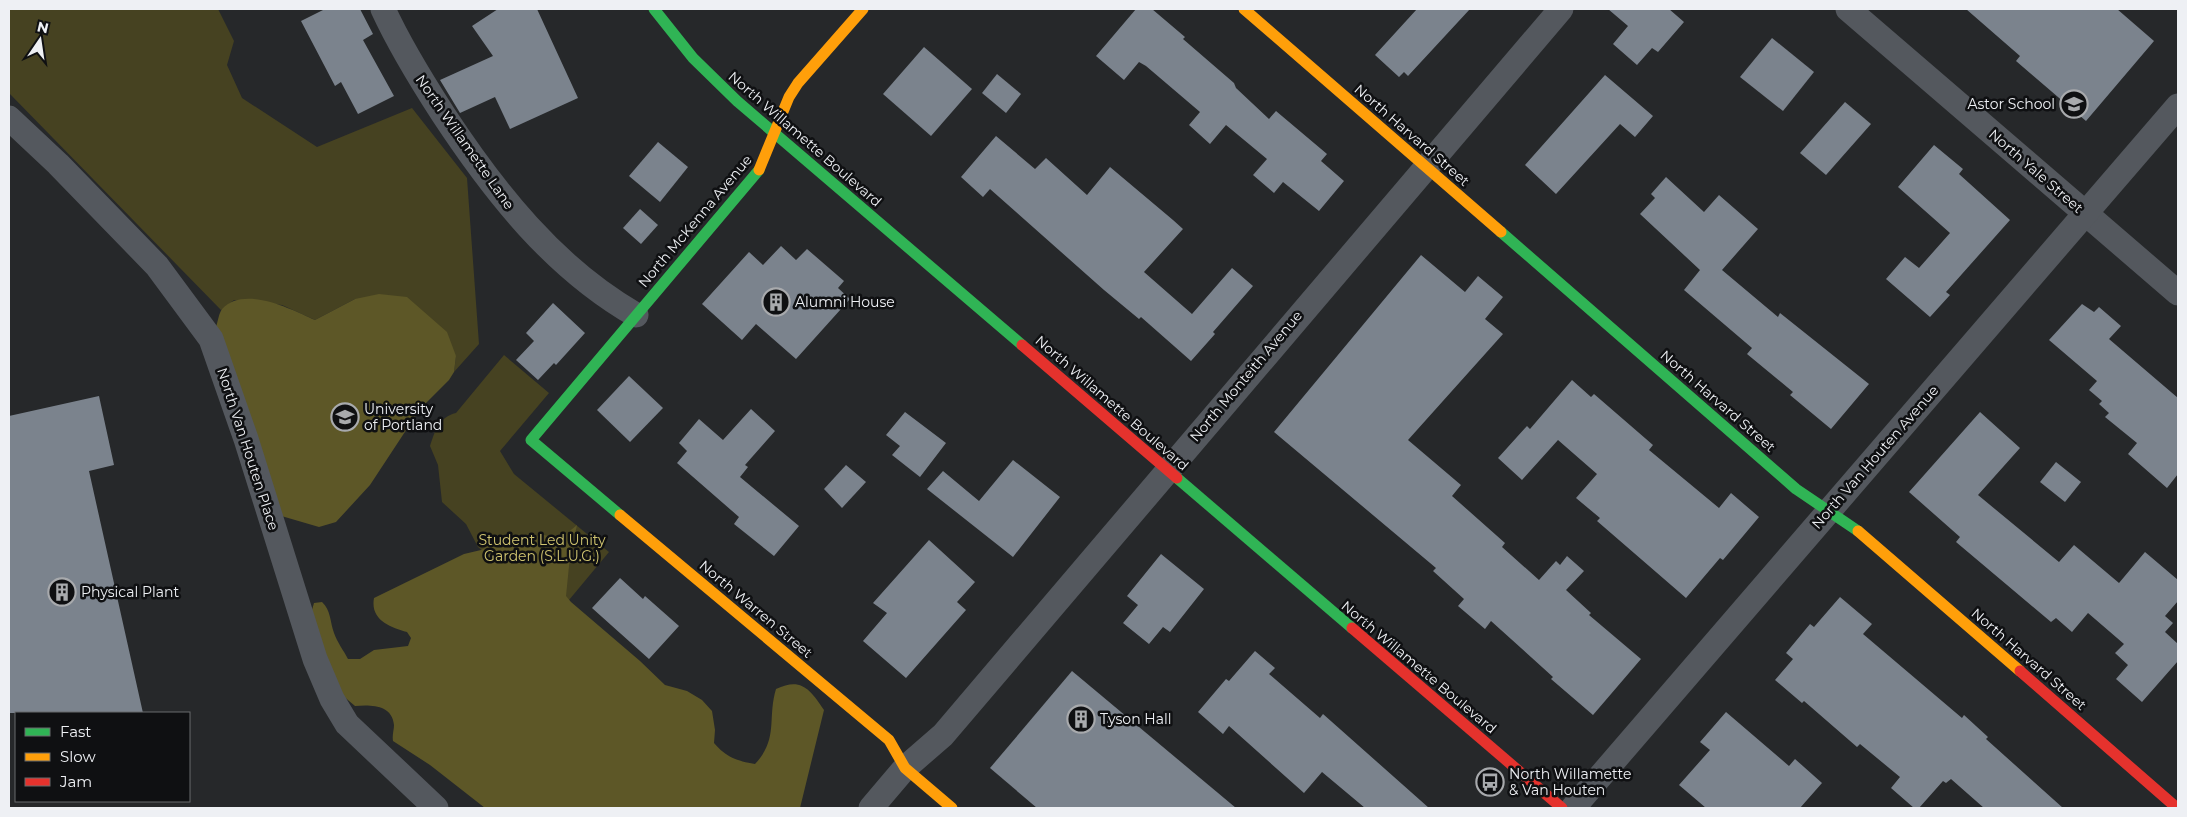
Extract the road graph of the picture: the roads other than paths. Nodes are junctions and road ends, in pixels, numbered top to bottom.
1 (383, 9) edge
2 (654, 9) edge
3 (863, 9) edge
4 (1244, 9) edge
5 (1560, 9) edge
6 (1848, 9) edge
7 (2178, 106) edge
8 (9, 118) edge
9 (775, 134) junction
10 (1426, 166) junction
11 (2086, 214) junction
12 (2178, 293) edge
13 (636, 315) junction
14 (531, 440) joint
15 (1166, 470) junction
16 (1828, 511) junction
17 (905, 768) junction
18 (436, 808) edge
19 (871, 808) edge
20 (952, 808) edge
21 (1562, 808) edge
22 (1573, 808) edge
23 (2177, 808) edge

1 - 13 street, North Willamette Lane
2 - 9 street, North Willamette Boulevard
3 - 9 street, North McKenna Avenue
4 - 10 street, North Harvard Street
5 - 10 street, North Monteith Avenue
6 - 11 street, North Yale Street
7 - 11 street, North Van Houten Avenue
8 - 18 street, North Van Houten Place
9 - 13 street, North McKenna Avenue
9 - 15 street, North Willamette Boulevard
10 - 15 street, North Monteith Avenue
10 - 16 street, North Harvard Street
11 - 12 street, North Yale Street
11 - 16 street, North Van Houten Avenue
13 - 14 street, North McKenna Avenue
14 - 17 street, North Warren Street
15 - 17 street, North Monteith Avenue
15 - 21 street, North Willamette Boulevard
16 - 22 street, North Van Houten Avenue
16 - 23 street, North Harvard Street
17 - 19 street, North Monteith Avenue
17 - 20 street, North Warren Street

